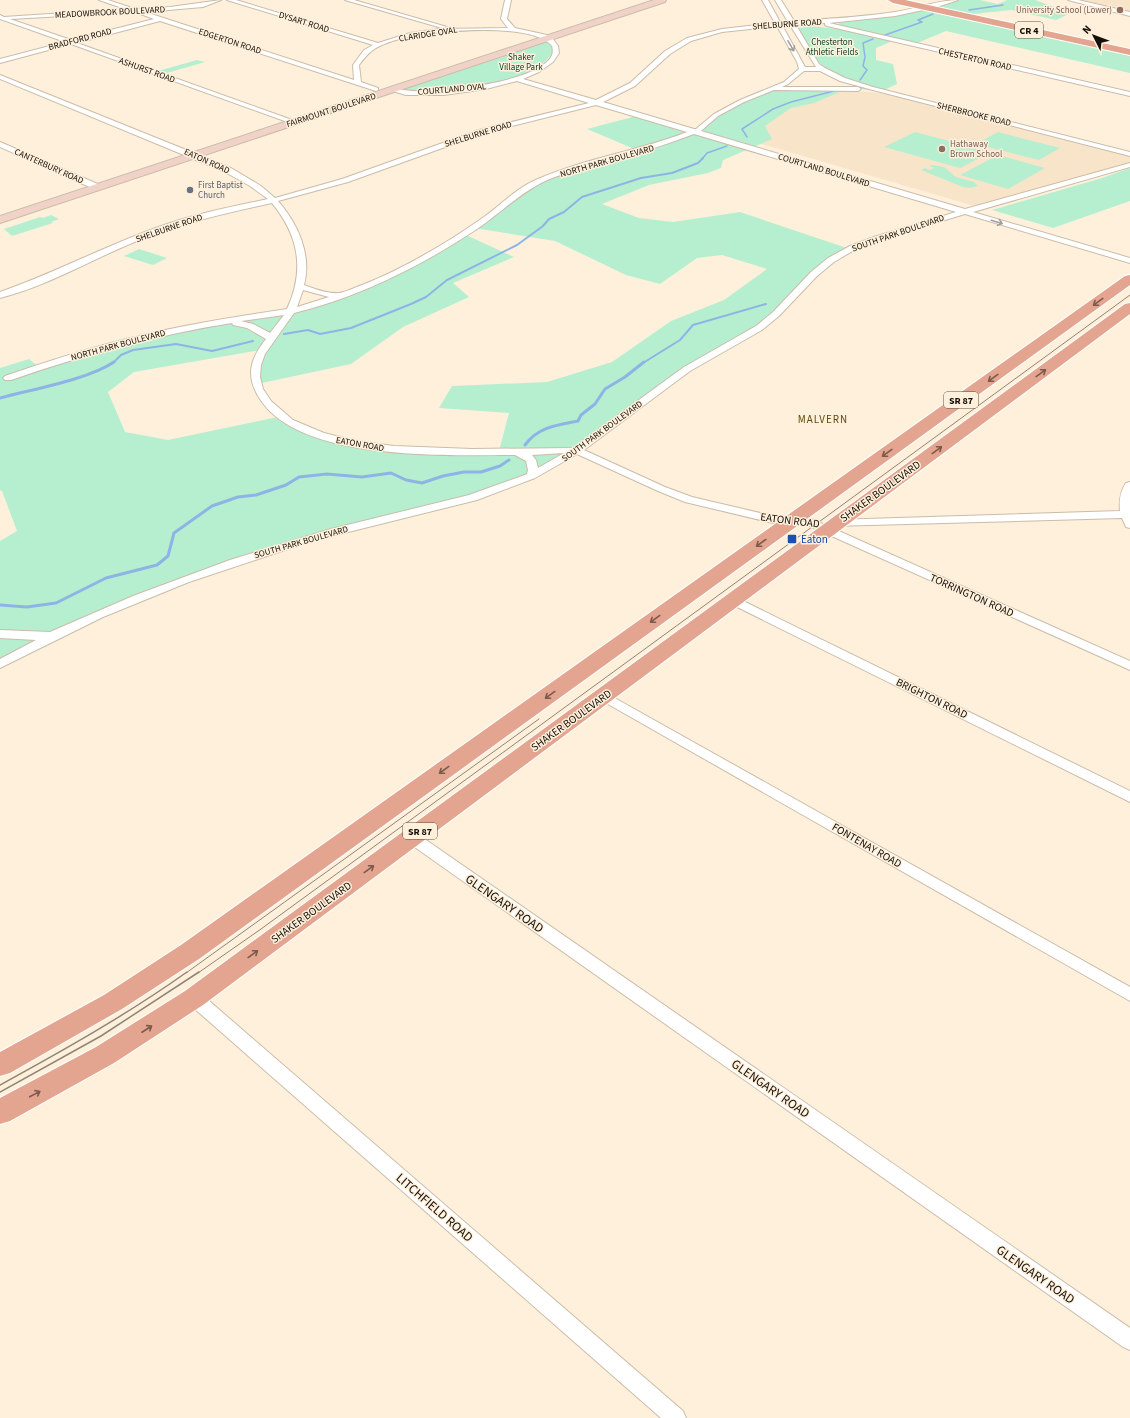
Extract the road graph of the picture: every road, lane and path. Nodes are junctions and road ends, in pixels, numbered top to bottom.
1 (102, 0) edge
2 (218, 0) edge
3 (230, 0) edge
4 (348, 0) edge
5 (508, 0) edge
6 (648, 0) edge
7 (662, 0) edge
8 (765, 0) edge
9 (778, 0) edge
10 (893, 0) edge
11 (907, 0) edge
12 (955, 0) edge
13 (1071, 0) edge
14 (931, 7) junction
15 (135, 10) junction
16 (1130, 14) edge
17 (0, 17) edge
18 (160, 19) junction
19 (820, 22) junction
20 (792, 23) junction
21 (778, 24) junction
22 (449, 29) junction
23 (513, 30) junction
24 (545, 36) junction
25 (69, 42) junction
26 (378, 45) junction
27 (1130, 48) edge
28 (1130, 52) edge
29 (0, 60) edge
30 (802, 69) junction
31 (821, 69) junction
32 (526, 76) junction
33 (0, 78) edge
34 (517, 79) junction
35 (358, 84) junction
36 (376, 89) junction
37 (772, 89) junction
38 (392, 90) junction
39 (876, 90) junction
40 (1130, 94) edge
41 (606, 99) junction
42 (596, 103) junction
43 (289, 121) junction
44 (698, 129) junction
45 (0, 144) edge
46 (190, 154) junction
47 (1130, 154) edge
48 (1130, 164) edge
49 (842, 169) junction
50 (834, 173) junction
51 (93, 186) junction
52 (68, 194) junction
53 (274, 201) junction
54 (975, 208) junction
55 (964, 212) junction
56 (0, 213) edge
57 (0, 220) edge
58 (1130, 254) edge
59 (1130, 261) edge
60 (1130, 279) edge
61 (301, 287) junction
62 (0, 295) edge
63 (340, 296) junction
64 (1130, 307) edge
65 (290, 311) junction
66 (230, 322) junction
67 (270, 338) junction
68 (8, 378) dead end
69 (510, 451) junction
70 (577, 451) junction
71 (530, 476) junction
72 (1130, 485) edge
73 (1128, 514) edge
74 (793, 520) junction
75 (1130, 525) edge
76 (827, 526) junction
77 (733, 600) junction
78 (0, 634) edge
79 (53, 636) junction
80 (0, 664) edge
81 (1130, 666) edge
82 (604, 696) junction
83 (1130, 797) edge
84 (411, 837) junction
85 (1130, 995) edge
86 (194, 998) junction
87 (0, 1065) edge
88 (0, 1112) edge
89 (1130, 1340) edge
90 (676, 1418) edge

1 - 15 street, EDGERTON ROAD
2 - 15 street, MEADOWBROOK BOULEVARD
3 - 26 street, DYSART ROAD
4 - 22 street
5 - 23 street
6 - 24 main road, FAIRMOUNT BOULEVARD
7 - 24 main road, FAIRMOUNT BOULEVARD
8 - 21 street
9 - 20 street
10 - 14 main road, CR 4
11 - 14 main road, CR 4
12 - 14 street, SHELBURNE ROAD
13 - 16 street
14 - 19 street, SHELBURNE ROAD
14 - 27 main road, CR 4
14 - 28 main road, CR 4
15 - 17 street, MEADOWBROOK BOULEVARD
15 - 18 street, EDGERTON ROAD
17 - 25 street, ASHURST ROAD
18 - 25 street, BRADFORD ROAD
18 - 35 street, EDGERTON ROAD
19 - 20 street, SHELBURNE ROAD
19 - 40 street, CHESTERTON ROAD
20 - 21 street, SHELBURNE ROAD
20 - 31 street
21 -> 30 street
21 - 41 street, SHELBURNE ROAD
22 - 23 street, CLARIDGE OVAL
22 - 26 street, CLARIDGE OVAL
23 - 24 street, CLARIDGE OVAL
24 - 32 street, COURTLAND OVAL
24 - 36 main road, FAIRMOUNT BOULEVARD
24 - 38 main road, FAIRMOUNT BOULEVARD
25 - 29 street, BRADFORD ROAD
25 - 43 street, ASHURST ROAD
26 - 35 street, CLARIDGE OVAL
30 - 31 street
30 - 37 street, NORTH PARK BOULEVARD
31 - 39 street, SHERBROOKE ROAD
32 - 34 street, COURTLAND OVAL
32 - 41 street, COURTLAND BOULEVARD
33 - 46 street, EATON ROAD
34 - 38 street, COURTLAND OVAL
34 - 42 street, COURTLAND BOULEVARD
35 - 36 street
36 - 43 main road, FAIRMOUNT BOULEVARD
37 - 39 street, NORTH PARK BOULEVARD
37 - 44 street, NORTH PARK BOULEVARD
38 - 43 main road, FAIRMOUNT BOULEVARD
39 - 47 street, SHERBROOKE ROAD
41 - 42 street, SHELBURNE ROAD
41 - 44 street, COURTLAND BOULEVARD
42 - 44 street, COURTLAND BOULEVARD
42 - 53 street, SHELBURNE ROAD
43 - 46 main road, FAIRMOUNT BOULEVARD
44 - 49 street, COURTLAND BOULEVARD
44 - 50 street, COURTLAND BOULEVARD
44 - 63 street, NORTH PARK BOULEVARD
45 - 51 street, CANTERBURY ROAD
46 - 51 main road, FAIRMOUNT BOULEVARD
46 - 53 street, EATON ROAD
48 - 54 street, SOUTH PARK BOULEVARD
49 - 50 street
49 - 54 street, COURTLAND BOULEVARD
50 - 55 street, COURTLAND BOULEVARD
51 - 52 main road, FAIRMOUNT BOULEVARD
52 - 56 main road, FAIRMOUNT BOULEVARD
52 - 57 main road, FAIRMOUNT BOULEVARD
53 - 61 street, EATON ROAD
53 - 62 street, SHELBURNE ROAD
54 - 55 street, SOUTH PARK BOULEVARD
54 - 58 street, COURTLAND BOULEVARD
55 -> 59 street, COURTLAND BOULEVARD
55 - 70 street, SOUTH PARK BOULEVARD
60 -> 74 main road, SR 87
61 - 63 street, NORTH PARK BOULEVARD
61 - 65 street, EATON ROAD
63 - 65 street, NORTH PARK BOULEVARD
76 -> 64 main road, SHAKER BOULEVARD / SR 87
65 - 66 street, NORTH PARK BOULEVARD
65 - 67 street, EATON ROAD
66 - 67 street, NORTH PARK BOULEVARD
66 - 68 street, NORTH PARK BOULEVARD
67 - 69 street, EATON ROAD
69 - 70 street, EATON ROAD
69 - 71 street, EATON ROAD
70 - 71 street, SOUTH PARK BOULEVARD
70 - 74 street, EATON ROAD
71 - 79 street, SOUTH PARK BOULEVARD
72 - 73 street
73 - 75 street
73 - 76 street, EATON ROAD
74 - 76 street, EATON ROAD
74 -> 87 main road, SR 87
76 - 77 main road, SHAKER BOULEVARD / SR 87
76 - 81 street, TORRINGTON ROAD
77 - 82 main road, SHAKER BOULEVARD / SR 87
77 - 83 street, BRIGHTON ROAD
78 - 79 street
79 - 80 street, SOUTH PARK BOULEVARD
82 - 84 main road, SHAKER BOULEVARD / SR 87
82 - 85 street, FONTENAY ROAD
86 -> 84 main road, SHAKER BOULEVARD / SR 87
84 - 89 street, GLENGARY ROAD
88 -> 86 main road, SHAKER BOULEVARD / SR 87
86 - 90 street, LITCHFIELD ROAD

